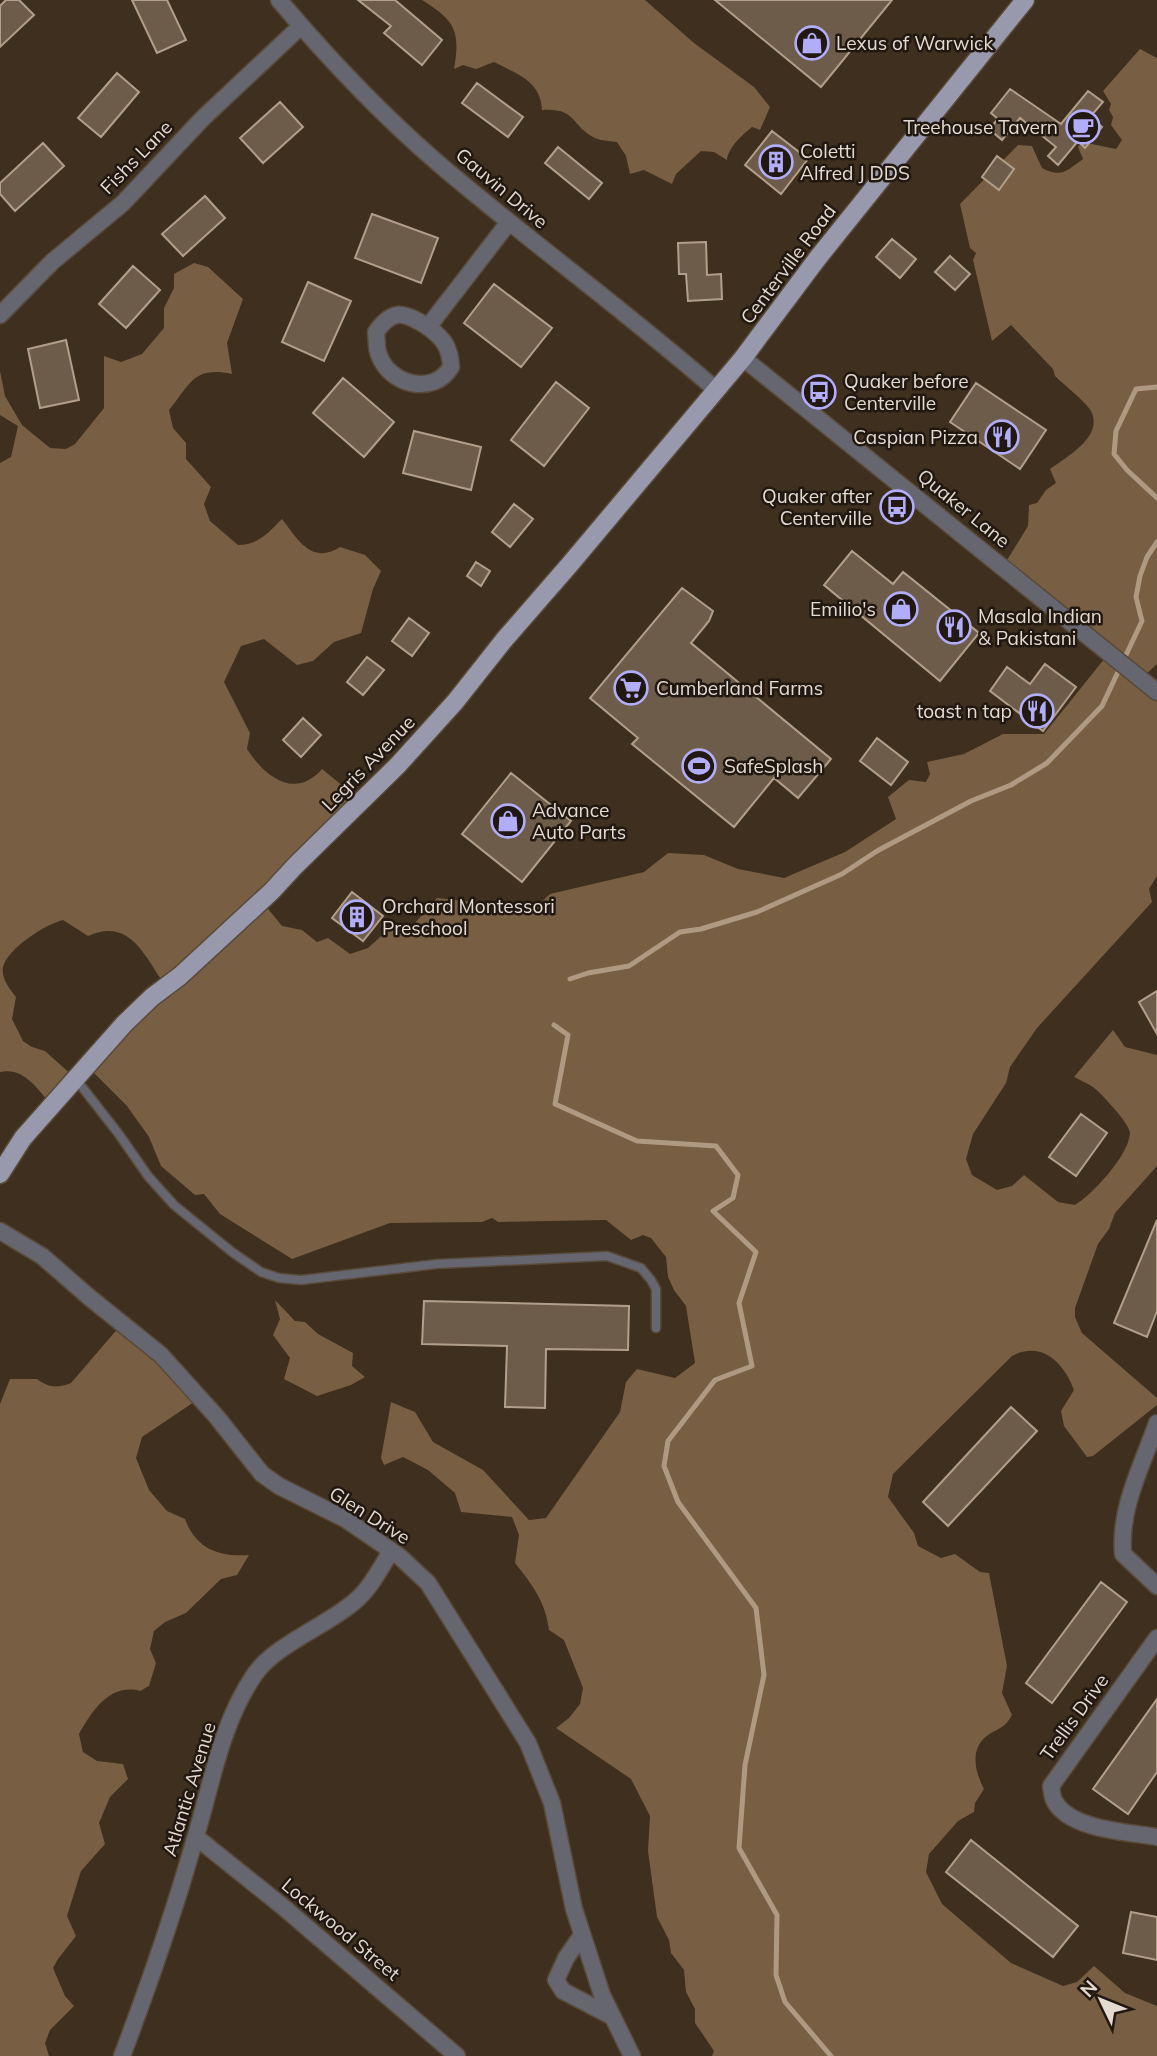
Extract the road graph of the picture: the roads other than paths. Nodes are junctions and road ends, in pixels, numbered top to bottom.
1 (279, 0) edge
2 (1025, 0) edge
3 (301, 26) junction
4 (509, 222) junction
5 (0, 315) edge
6 (428, 327) junction
7 (743, 358) junction
8 (715, 389) junction
9 (1157, 692) edge
10 (75, 1078) junction
11 (0, 1174) edge
12 (0, 1231) edge
13 (656, 1328) dead end
14 (1157, 1423) edge
15 (391, 1551) junction
16 (1157, 1586) edge
17 (1157, 1638) edge
18 (1157, 1837) edge
19 (196, 1838) junction
20 (582, 1935) junction
21 (613, 2017) junction
22 (122, 2056) edge
23 (457, 2056) edge
24 (632, 2056) edge

1 - 3 street, Gauvin Drive
2 - 7 main road, Centerville Road
3 - 4 street, Gauvin Drive
3 - 5 street, Fishs Lane
4 - 6 street
4 - 8 street, Gauvin Drive
6 - 6 street
7 - 8 main road, Legris Avenue
7 - 9 street, Quaker Lane
8 - 10 main road, Legris Avenue
10 - 11 main road, Legris Avenue
10 - 13 lane
12 - 15 street, Glen Drive
14 - 16 street
15 - 19 street, Atlantic Avenue
15 - 20 street, Glen Drive
17 - 18 street, Trellis Drive
19 - 22 street, Atlantic Avenue
19 - 23 street, Lockwood Street
20 - 21 street, Glen Drive
20 - 21 street
21 - 24 street, Glen Drive

